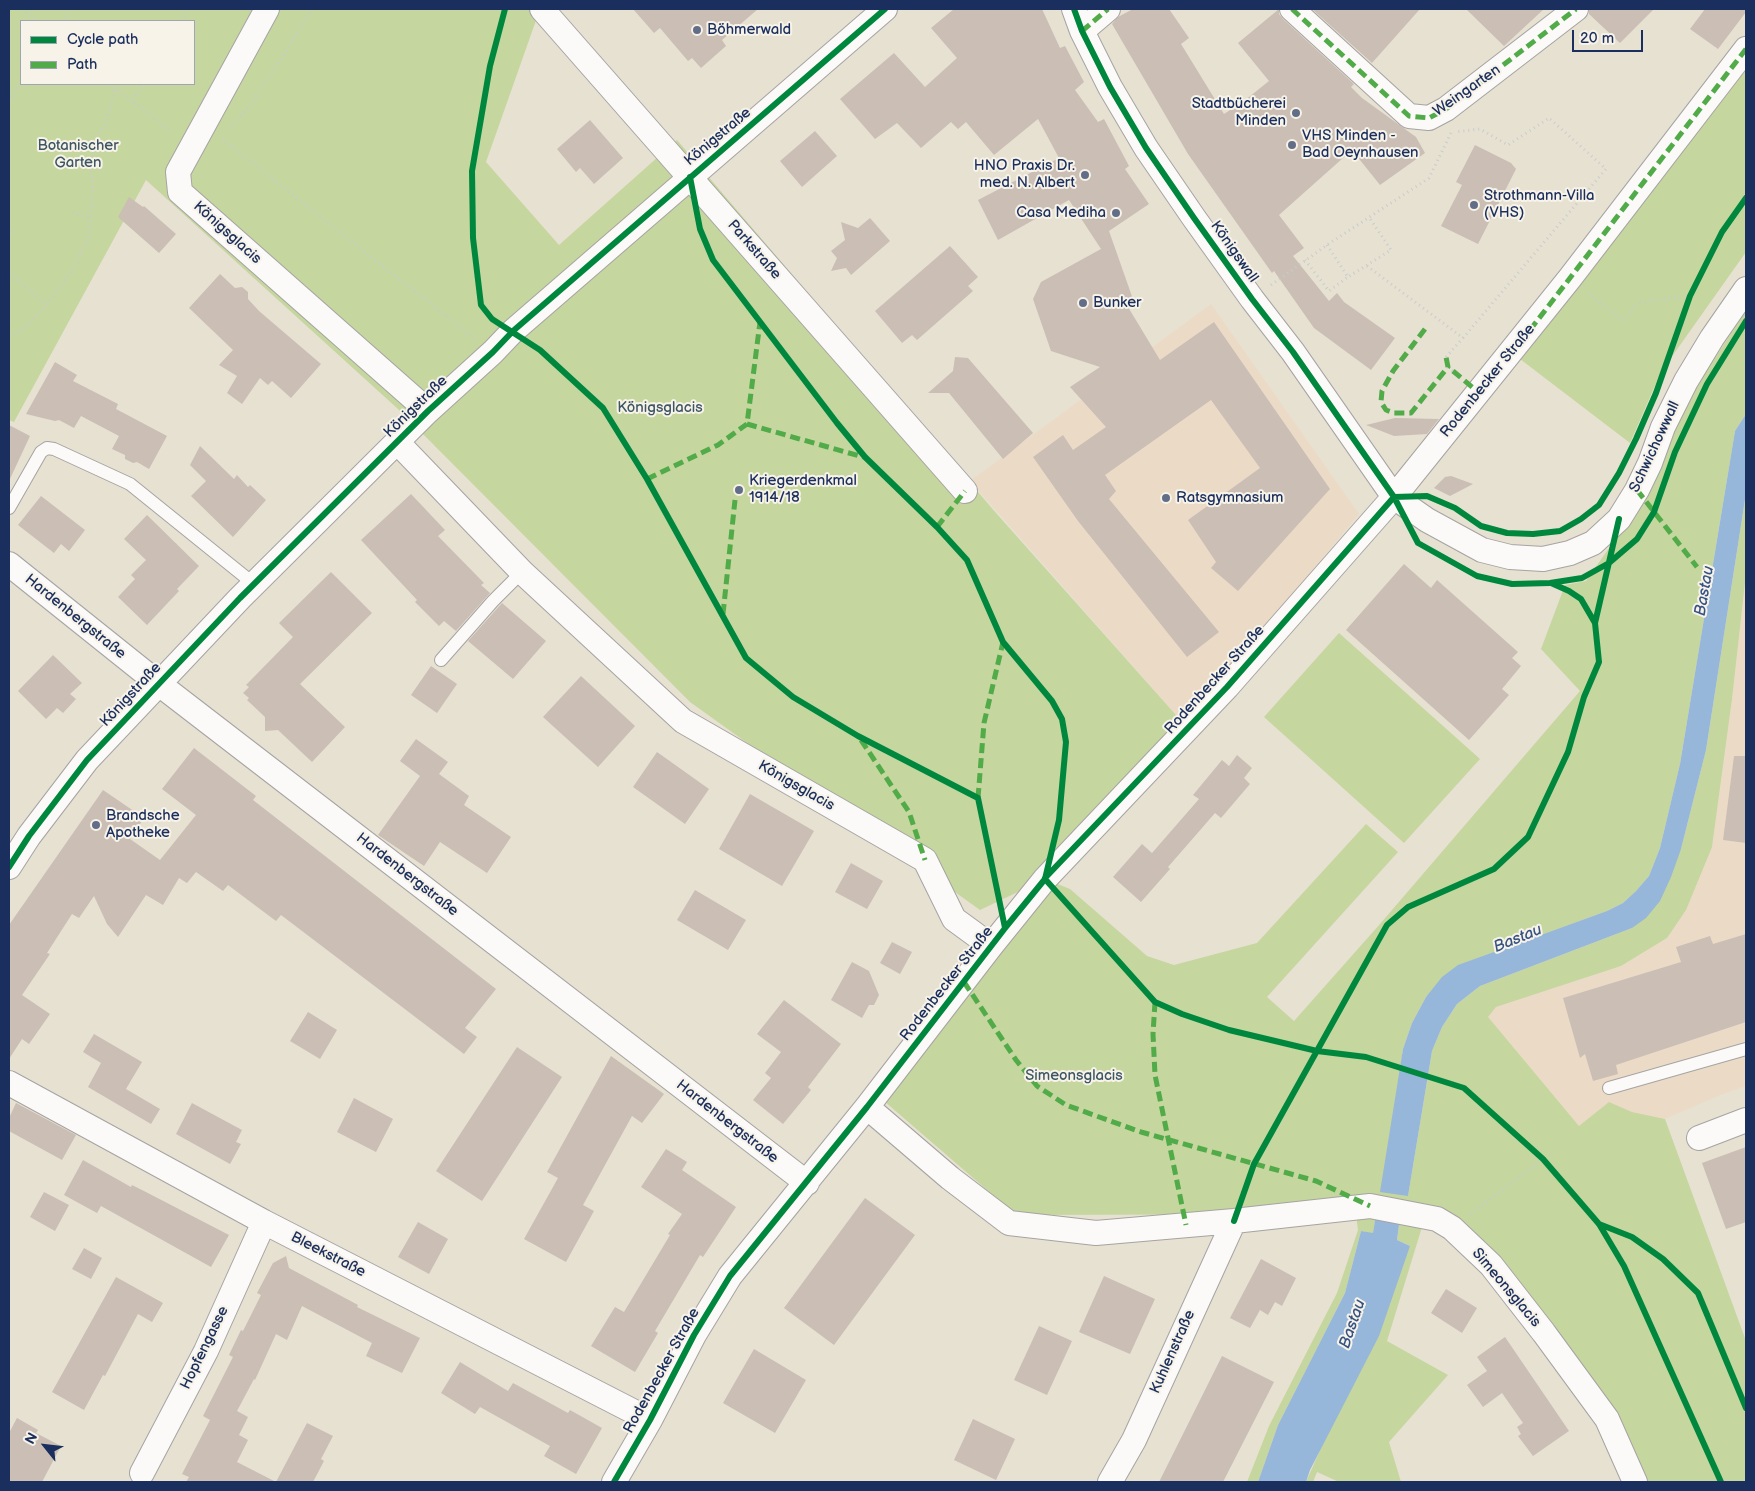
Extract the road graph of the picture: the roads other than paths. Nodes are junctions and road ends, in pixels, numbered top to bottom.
1 (267, 9) edge
2 (542, 9) edge
3 (885, 9) edge
4 (1074, 9) edge
5 (1108, 9) edge
6 (1292, 9) edge
7 (1576, 9) edge
8 (1082, 31) junction
9 (1746, 49) edge
10 (690, 177) junction
11 (1746, 289) edge
12 (428, 411) junction
13 (397, 442) junction
14 (965, 491) dead end
15 (1394, 497) junction
16 (9, 508) edge
17 (9, 564) edge
18 (522, 572) junction
19 (254, 584) junction
20 (441, 660) dead end
21 (159, 684) junction
22 (9, 867) edge
23 (991, 946) junction
24 (1746, 1050) edge
25 (9, 1083) edge
26 (1609, 1088) dead end
27 (867, 1107) junction
28 (1746, 1120) edge
29 (1699, 1138) dead end
30 (807, 1183) junction
31 (1234, 1221) junction
32 (264, 1222) junction
33 (650, 1420) junction
34 (142, 1473) dead end
35 (614, 1482) edge
36 (1110, 1482) edge
37 (1634, 1482) edge

1 - 12 street, Königsglacis
2 - 10 street, Parkstraße
3 - 10 street, Königstraße
4 - 8 street, Königswall
5 - 8 street
6 - 7 street, Weingarten
8 - 15 street, Königswall
9 - 15 street, Rodenbecker Straße
10 - 12 street, Königstraße
10 - 14 street, Parkstraße
11 - 15 street, Schwichowwall
12 - 13 street, Königstraße
13 - 18 street, Königsglacis
13 - 19 street, Königstraße
15 - 23 street, Rodenbecker Straße
16 - 19 lane
17 - 21 street, Hardenbergstraße
18 - 20 lane
18 - 23 street, Königsglacis
19 - 21 street, Königstraße
21 - 22 street, Königstraße
21 - 30 street, Hardenbergstraße
23 - 27 street, Rodenbecker Straße
24 - 26 lane
25 - 32 street, Bleekstraße
27 - 30 street, Rodenbecker Straße
27 - 31 street
28 - 29 street
30 - 33 street, Rodenbecker Straße
31 - 36 street, Kuhlenstraße
31 - 37 street, Simeonsglacis
32 - 33 street, Bleekstraße
32 - 34 street, Hopfengasse
33 - 35 street, Rodenbecker Straße

